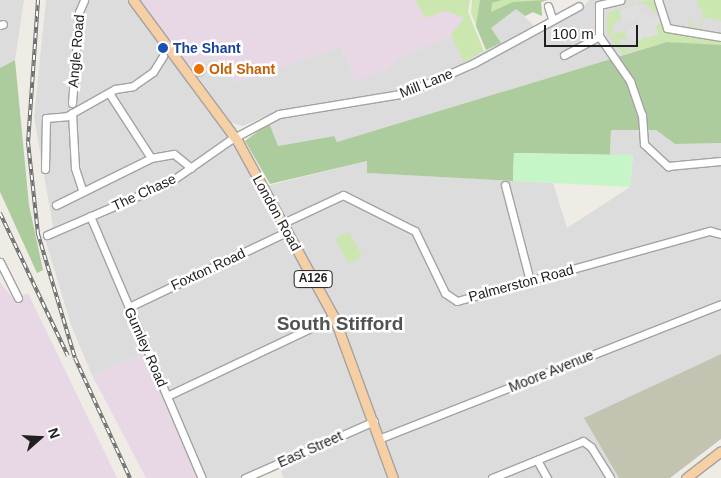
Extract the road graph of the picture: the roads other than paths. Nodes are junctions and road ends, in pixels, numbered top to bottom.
1 (84, 0) edge
2 (133, 0) edge
3 (620, 0) edge
4 (658, 0) edge
5 (597, 3) edge
6 (548, 6) dead end
7 (579, 6) dead end
8 (552, 18) junction
9 (599, 36) junction
10 (721, 37) edge
11 (564, 55) dead end
12 (163, 56) dead end
13 (109, 93) junction
14 (72, 103) dead end
15 (72, 114) junction
16 (234, 137) junction
17 (151, 158) junction
18 (721, 161) edge
19 (191, 168) junction
20 (45, 169) dead end
21 (505, 185) dead end
22 (83, 192) junction
23 (56, 205) dead end
24 (90, 216) junction
25 (285, 227) junction
26 (721, 234) edge
27 (47, 235) dead end
28 (0, 262) edge
29 (4, 277) edge
30 (530, 281) junction
31 (18, 298) dead end
32 (721, 304) edge
33 (129, 307) junction
34 (334, 317) junction
35 (167, 396) junction
36 (374, 421) junction
37 (381, 438) junction
38 (721, 451) edge
39 (537, 460) junction
40 (393, 477) edge
41 (202, 478) edge
42 (245, 478) edge
43 (487, 478) edge
44 (492, 478) edge
45 (547, 478) edge
46 (610, 478) edge
47 (686, 478) edge

1 - 14 street, Angle Road
2 - 16 main road, London Road / A126
3 - 5 street
4 - 10 street
5 - 9 street
6 - 8 street
7 - 8 street, Mill Lane
8 - 16 street, Mill Lane
9 - 11 street
9 - 18 street
12 - 13 street
13 - 15 street
13 - 17 street
15 - 20 street
15 - 22 street
16 - 19 street, The Chase
16 - 25 main road, London Road / A126
17 - 19 street
17 - 22 street
19 - 24 street, The Chase
21 - 30 street
22 - 23 street
24 - 27 street, The Chase
24 - 33 street, Gumley Road
25 - 30 street, Palmerston Road
25 - 33 street, Foxton Road
25 - 34 main road, London Road / A126
26 - 30 street, Palmerston Road
28 - 29 street
29 - 31 street
32 - 37 street, Moore Avenue
33 - 35 street, Gumley Road
34 - 35 street
34 - 36 main road, London Road / A126
35 - 41 street, Gumley Road
36 - 37 main road, London Road / A126
36 - 42 street, East Street
37 - 40 main road, London Road / A126
38 - 47 main road
39 - 44 street
39 - 45 street
39 - 46 street
43 - 44 street

